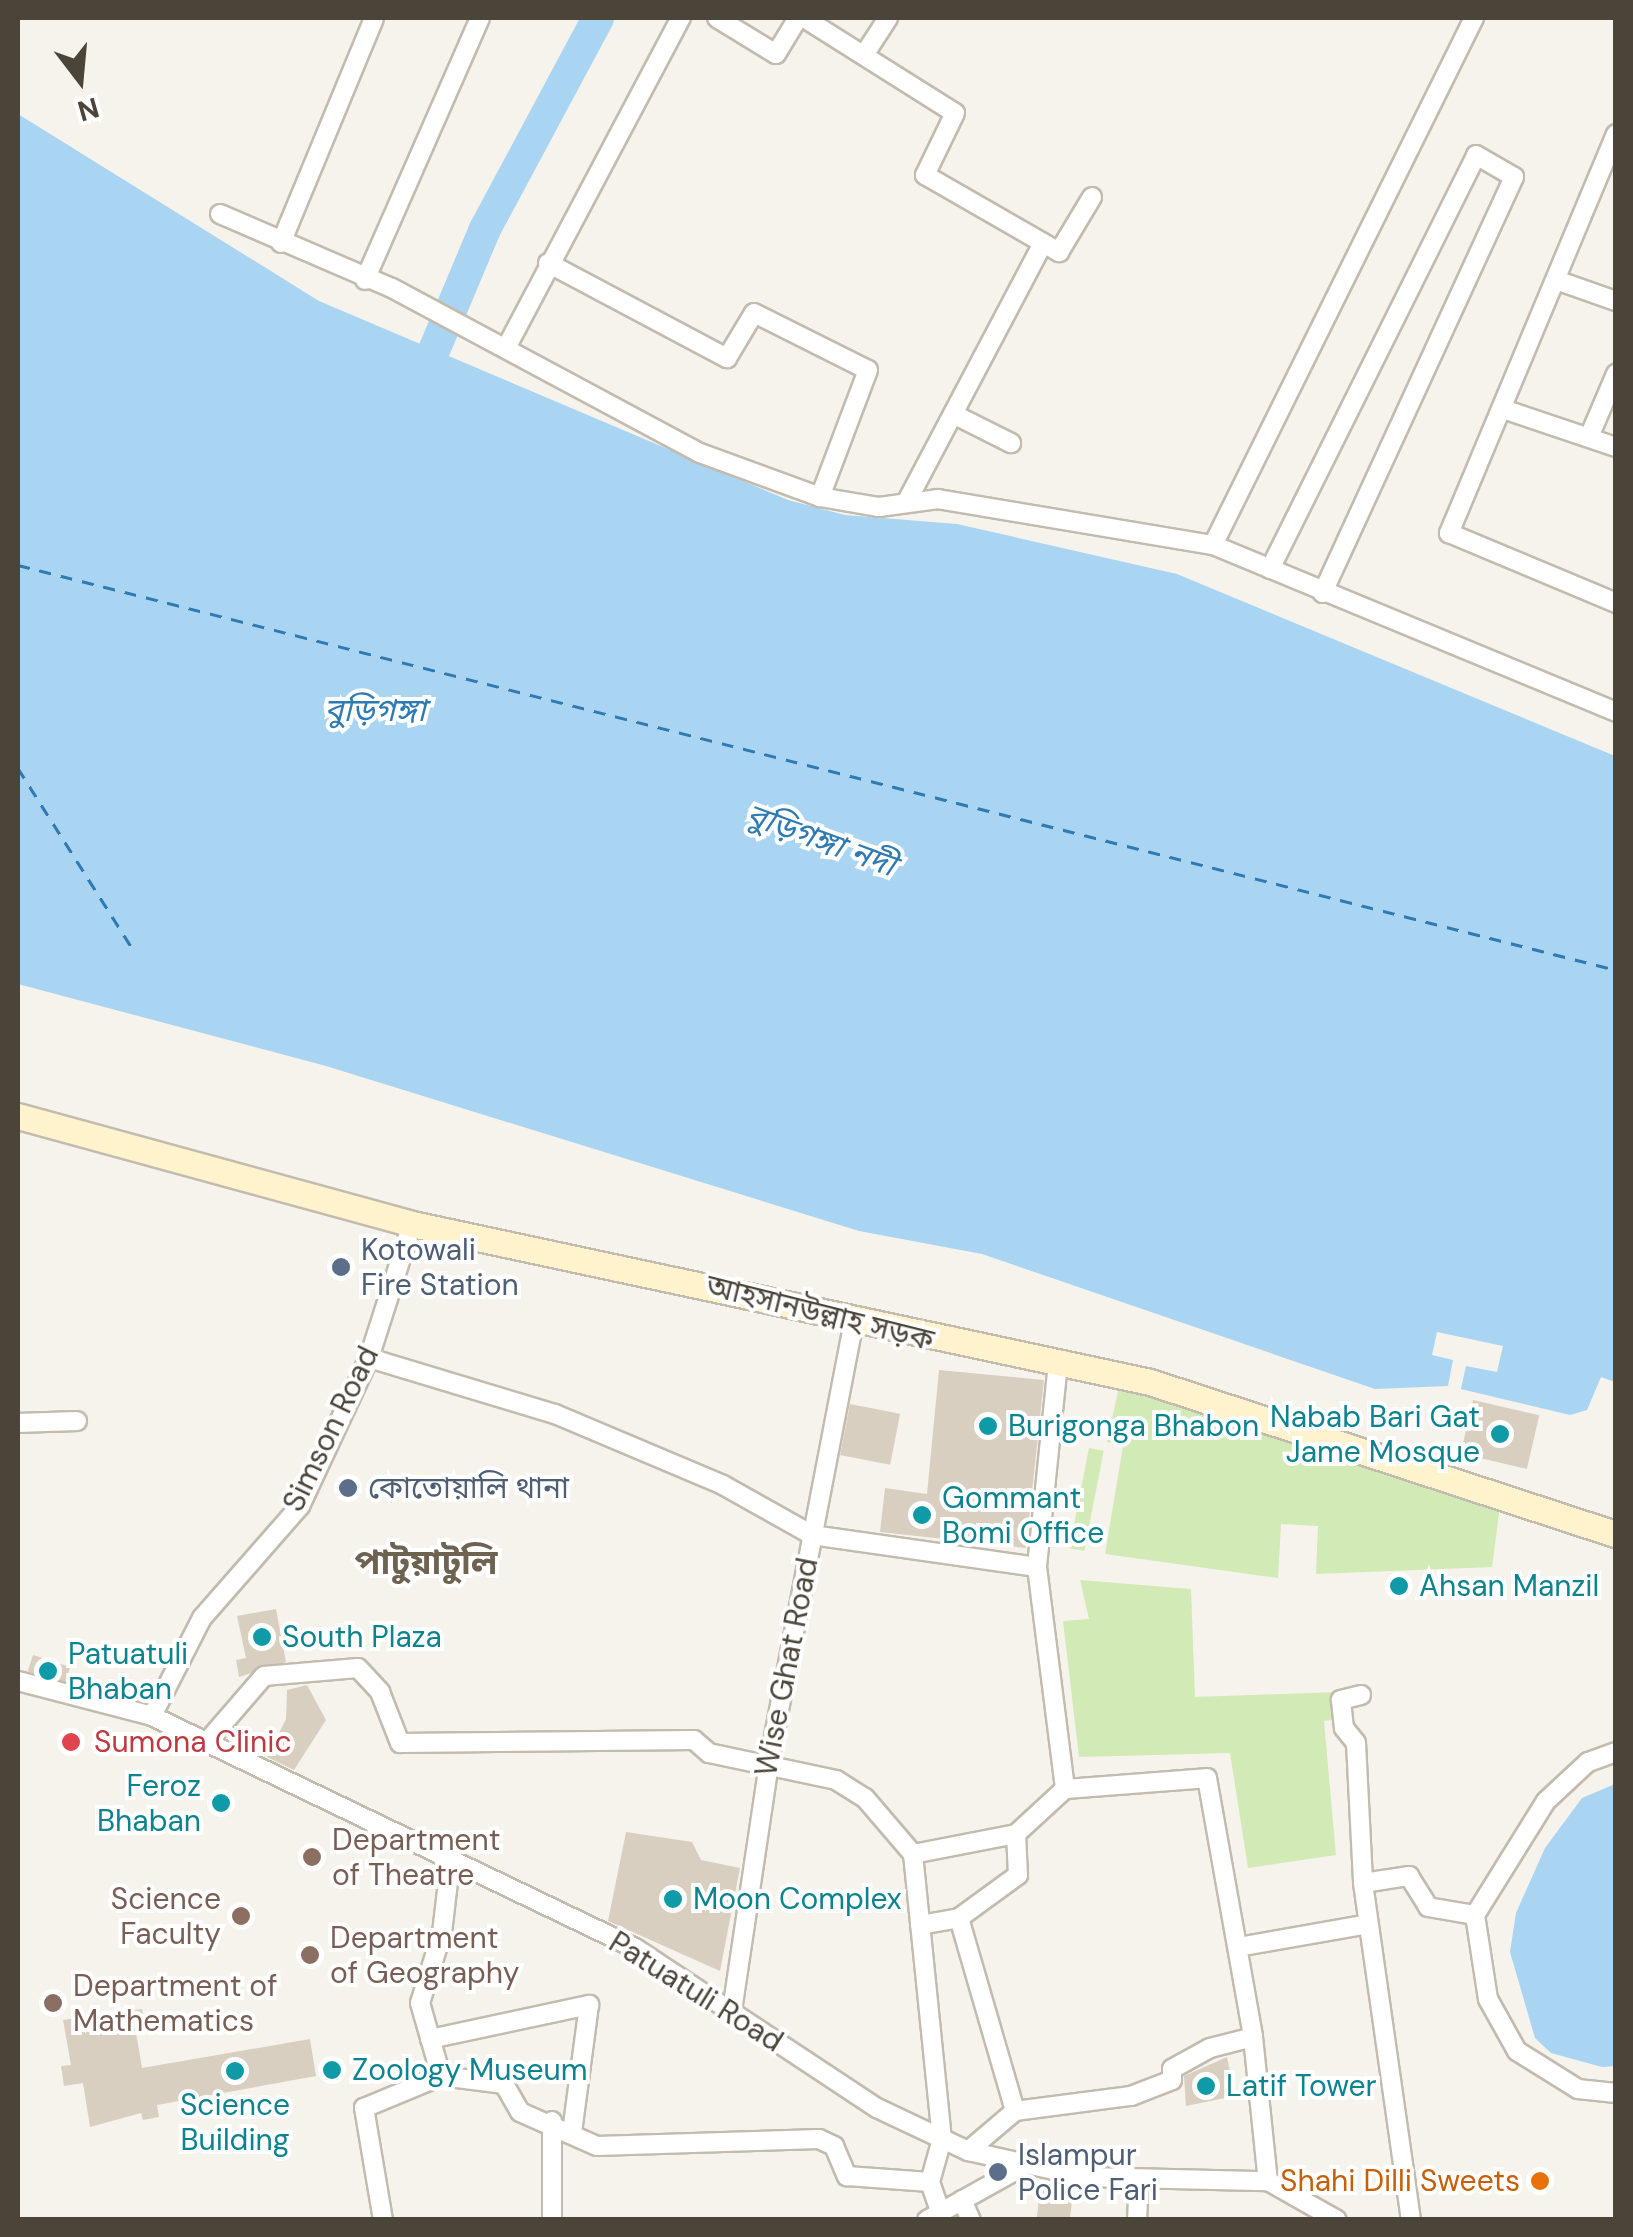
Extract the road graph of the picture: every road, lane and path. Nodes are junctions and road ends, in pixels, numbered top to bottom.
1 (374, 18) edge
2 (480, 18) edge
3 (681, 18) edge
4 (717, 18) edge
5 (801, 18) edge
6 (888, 18) edge
7 (1474, 18) edge
8 (864, 55) junction
9 (1614, 138) edge
10 (1092, 197) dead end
11 (220, 214) dead end
12 (281, 243) junction
13 (1043, 243) junction
14 (548, 262) junction
15 (366, 280) junction
16 (1556, 280) junction
17 (1616, 301) edge
18 (506, 348) junction
19 (1616, 374) edge
20 (1503, 409) junction
21 (953, 414) junction
22 (1589, 437) junction
23 (1011, 444) dead end
24 (1616, 447) edge
25 (820, 497) junction
26 (906, 503) junction
27 (1213, 545) junction
28 (1270, 569) junction
29 (1324, 594) junction
30 (1616, 603) edge
31 (1616, 712) edge
32 (18, 1116) edge
33 (412, 1224) junction
34 (854, 1324) junction
35 (369, 1358) junction
36 (1058, 1364) junction
37 (77, 1421) dead end
38 (18, 1423) edge
39 (1616, 1534) edge
40 (812, 1535) junction
41 (1038, 1566) junction
42 (18, 1681) edge
43 (1361, 1695) dead end
44 (152, 1716) junction
45 (207, 1742) junction
46 (1616, 1752) edge
47 (770, 1762) junction
48 (1066, 1788) junction
49 (1016, 1834) junction
50 (914, 1854) junction
51 (450, 1865) junction
52 (1362, 1884) junction
53 (1475, 1915) junction
54 (959, 1918) junction
55 (1368, 1924) junction
56 (920, 1925) junction
57 (1238, 1948) junction
58 (732, 2011) junction
59 (1253, 2037) junction
60 (430, 2039) junction
61 (441, 2076) junction
62 (1616, 2093) edge
63 (1015, 2111) junction
64 (552, 2121) junction
65 (572, 2132) junction
66 (942, 2139) junction
67 (968, 2151) junction
68 (1022, 2167) junction
69 (1140, 2179) junction
70 (930, 2182) junction
71 (1268, 2182) junction
72 (962, 2200) junction
73 (934, 2217) edge
74 (1332, 2218) edge
75 (383, 2220) edge
76 (552, 2220) edge
77 (970, 2220) edge
78 (1137, 2220) edge
79 (1411, 2220) edge

1 - 12 street
2 - 15 street
3 - 14 street
4 - 5 street
5 - 8 street
6 - 8 street
7 - 27 street
8 - 13 street
9 - 16 street
10 - 13 street
11 - 12 street
12 - 15 street
13 - 21 street
14 - 18 street
14 - 25 street
15 - 18 street
16 - 17 street
16 - 20 street
18 - 25 street
19 - 22 street
20 - 22 street
20 - 30 street
21 - 23 street
21 - 26 street
22 - 24 street
25 - 26 street
26 - 27 street
27 - 28 street
28 - 29 street
28 - 29 street
29 - 31 street
32 - 33 street, আহসানউল্লাহ সড়ক
33 - 34 street, আহসানউল্লাহ সড়ক
33 - 35 street, Simson Road
34 - 36 street, আহসানউল্লাহ সড়ক
34 - 40 street, Wise Ghat Road
35 - 40 street
35 - 44 street, Simson Road
36 - 39 street, আহসানউল্লাহ সড়ক
36 - 41 street
37 - 38 street
40 - 41 street
40 - 47 street, Wise Ghat Road
41 - 48 street
42 - 44 street, Patuatuli Road
43 - 52 street
44 - 45 street, Patuatuli Road
45 - 47 street
45 - 51 street, Patuatuli Road
46 - 53 street
47 - 50 street
47 - 58 street, Wise Ghat Road
48 - 49 street
48 - 57 street
49 - 50 street
49 - 54 street
50 - 56 street
51 - 58 street, Patuatuli Road
51 - 60 street
52 - 53 street
52 - 55 street
53 - 62 street
54 - 56 street
54 - 63 street
55 - 57 street
55 - 79 street
56 - 66 street
57 - 59 street
58 - 66 street, Patuatuli Road
59 - 63 street
59 - 71 street
60 - 61 street
60 - 65 street
61 - 64 street
61 - 75 street
63 - 67 street
64 - 65 street
64 - 76 street
65 - 70 street
66 - 67 street, Patuatuli Road
66 - 70 street
67 - 68 street, Patuatuli Road
68 - 69 street, Patuatuli Road
68 - 72 street
69 - 71 street, Patuatuli Road
69 - 78 street
70 - 73 street
71 - 74 street, Patuatuli Road
72 - 73 street
72 - 77 street

